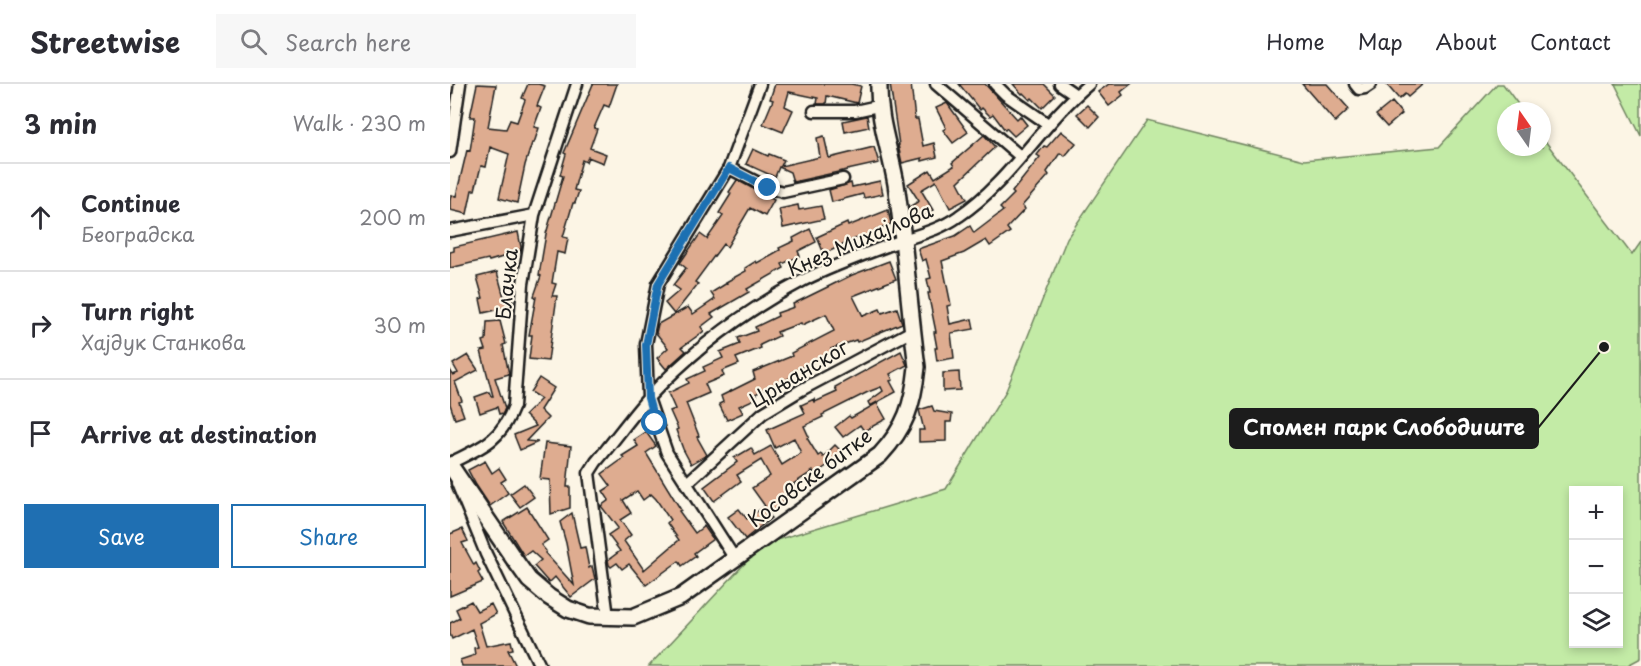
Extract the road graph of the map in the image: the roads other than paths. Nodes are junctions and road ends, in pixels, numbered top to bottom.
1 (460, 84) edge
2 (577, 84) edge
3 (760, 84) edge
4 (879, 84) edge
5 (936, 84) edge
6 (995, 84) edge
7 (1060, 84) edge
8 (1089, 84) edge
9 (1355, 84) edge
10 (1371, 84) edge
11 (1076, 95) junction
12 (878, 106) junction
13 (814, 111) dead end
14 (1048, 124) junction
15 (450, 152) edge
16 (1021, 157) junction
17 (729, 168) junction
18 (843, 179) dead end
19 (534, 215) junction
20 (450, 231) edge
21 (903, 240) junction
22 (912, 331) junction
23 (648, 398) junction
24 (450, 465) edge
25 (686, 484) junction
26 (735, 559) junction
27 (608, 617) junction
28 (540, 666) edge

1 - 15 street
2 - 19 street, Блачка
3 - 17 street
4 - 12 street, Косовске битке
5 - 16 street
6 - 14 street
7 - 11 street
8 - 11 street, Кнез Михајлова
9 - 10 street
11 - 14 street, Кнез Михајлова
12 - 13 street
12 - 21 street, Косовске битке
14 - 16 street, Кнез Михајлова
16 - 21 street, Кнез Михајлова
17 - 18 street
17 - 23 street
19 - 20 street
19 - 24 street, Блачка
21 - 22 street, Косовске битке
21 - 23 street, Кнез Михајлова
22 - 25 street, Црњанског
22 - 26 street, Косовске битке
23 - 25 street
23 - 27 street, Кнез Михајлова
24 - 27 street, Косовске битке
24 - 28 street
25 - 26 street
26 - 27 street, Косовске битке

